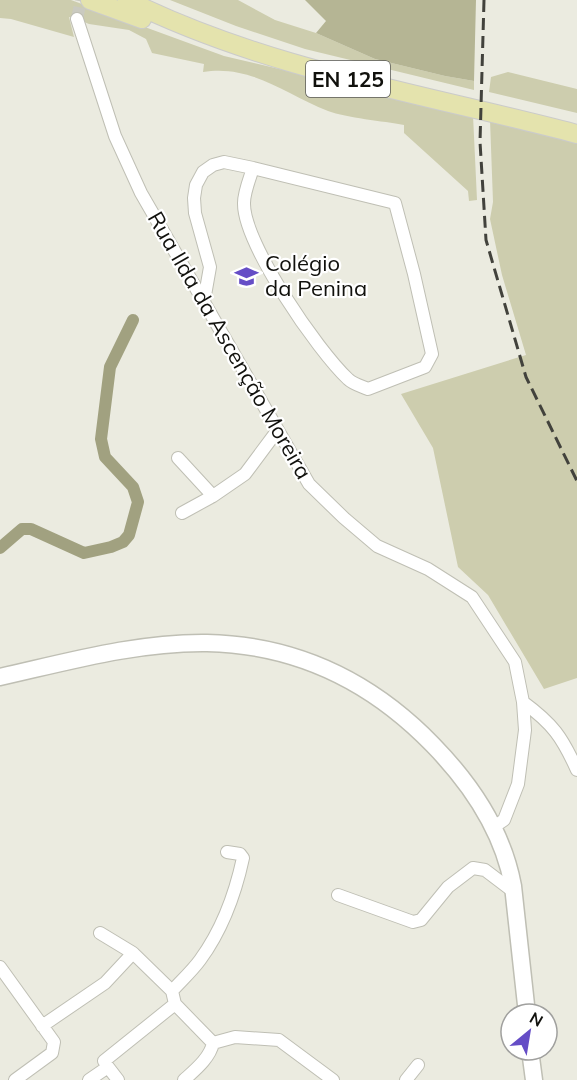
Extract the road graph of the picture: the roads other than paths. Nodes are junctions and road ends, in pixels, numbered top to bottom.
1 (90, 0) edge
2 (127, 0) edge
3 (149, 0) edge
4 (77, 19) tunnel mouth
5 (337, 76) junction
6 (577, 124) edge
7 (577, 134) edge
8 (253, 168) junction
9 (204, 301) junction
10 (277, 431) junction
11 (178, 458) dead end
12 (213, 496) junction
13 (182, 513) dead end
14 (0, 677) edge
15 (523, 702) junction
16 (577, 770) edge
17 (492, 828) junction
18 (227, 852) dead end
19 (514, 892) junction
20 (338, 895) dead end
21 (100, 933) dead end
22 (133, 952) junction
23 (0, 967) edge
24 (173, 998) junction
25 (525, 1002) edge
26 (42, 1026) junction
27 (213, 1043) junction
28 (104, 1061) junction
29 (532, 1062) edge
30 (418, 1065) dead end
31 (15, 1080) edge
32 (89, 1080) edge
33 (118, 1080) edge
34 (184, 1080) edge
35 (333, 1080) edge
36 (406, 1080) edge
37 (534, 1080) edge

1 - 5 main road
2 - 5 main road, EN 125
3 - 6 main road, EN 125
4 - 9 street, Rua Ilda da Ascenção Moreira
5 - 7 main road, EN 125
8 - 8 street
8 - 9 street
9 - 10 street, Rua Ilda da Ascenção Moreira
10 - 12 street
10 - 15 street, Rua Ilda da Ascenção Moreira
11 - 12 street
12 - 13 street
14 - 17 main road
15 - 16 street
15 - 17 street, Rua Ilda da Ascenção Moreira
17 - 19 main road
18 - 24 street
19 - 20 street
19 - 25 main road
21 - 22 street
22 - 24 street
22 - 26 street
23 - 26 street
24 - 27 street
24 - 28 street
26 - 31 street
27 - 34 street
27 - 35 street
28 - 32 street
28 - 33 street
29 - 37 main road
30 - 36 street

